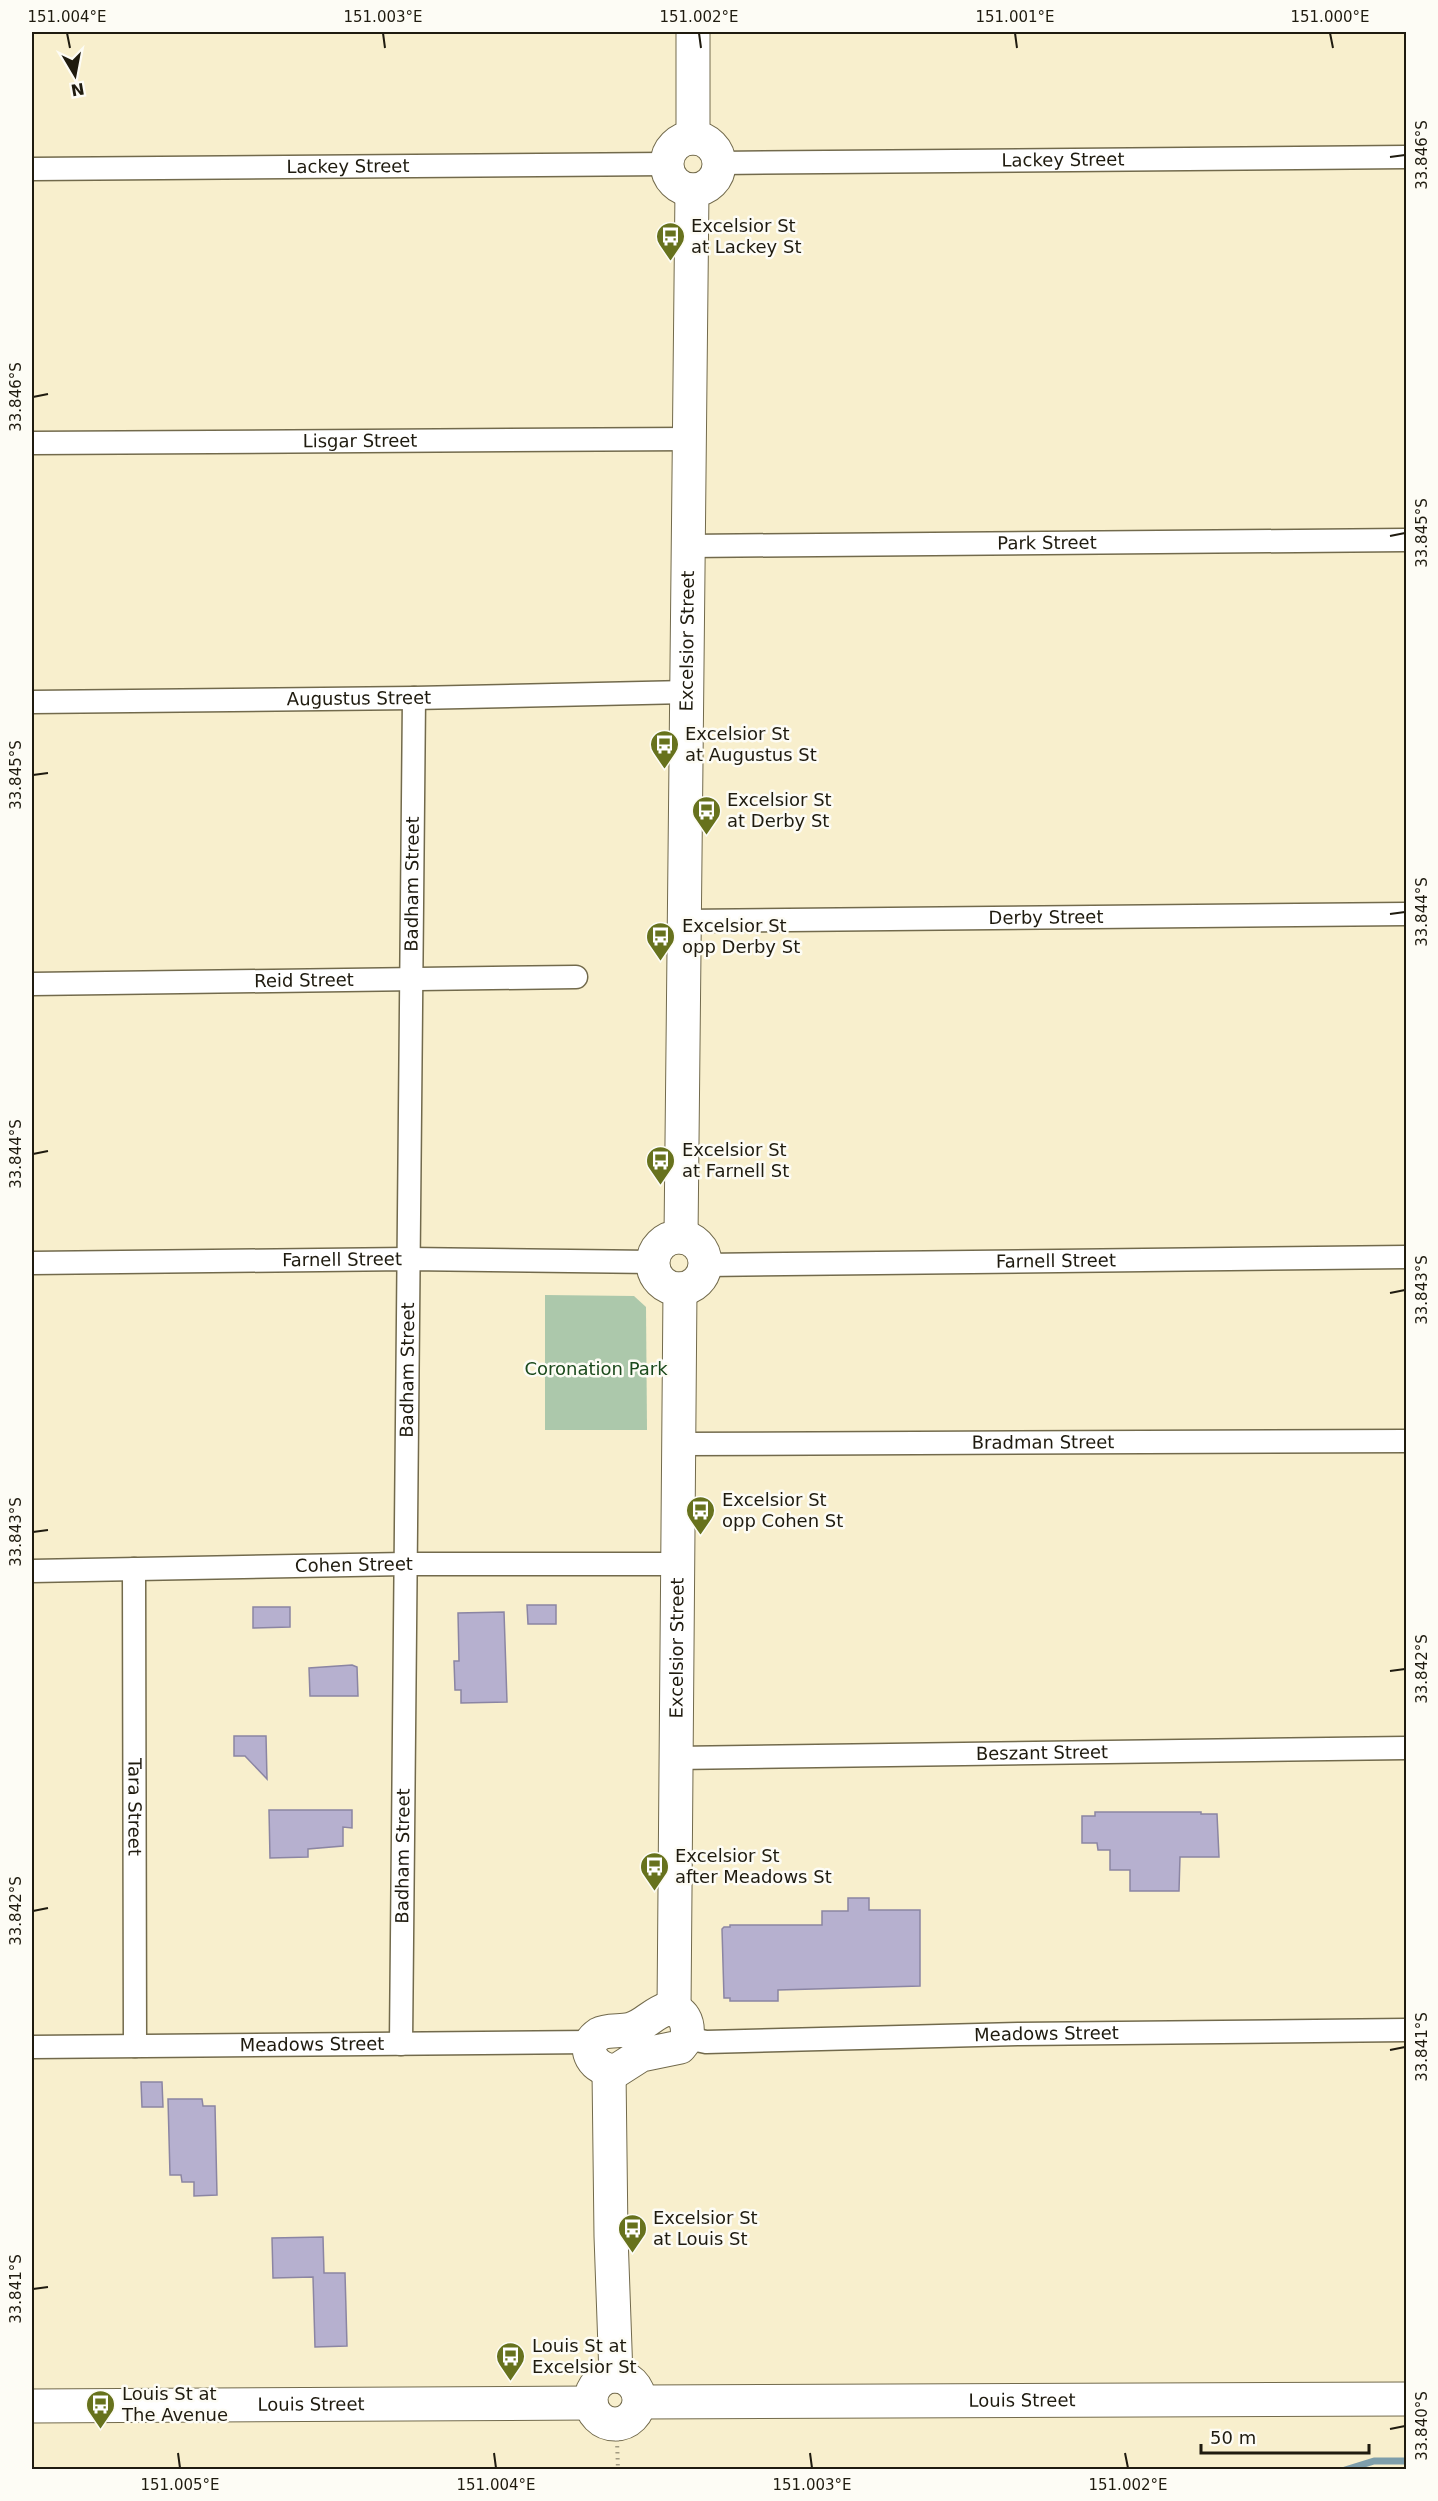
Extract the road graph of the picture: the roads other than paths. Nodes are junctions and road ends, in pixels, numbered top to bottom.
1 (693, 32) edge
2 (693, 138) junction
3 (1407, 157) edge
4 (719, 163) junction
5 (667, 164) junction
6 (32, 169) edge
7 (692, 190) junction
8 (690, 439) junction
9 (32, 443) edge
10 (1407, 540) edge
11 (689, 546) junction
12 (687, 692) junction
13 (414, 698) junction
14 (32, 702) edge
15 (1407, 914) edge
16 (684, 921) junction
17 (576, 977) dead end
18 (411, 980) junction
19 (32, 984) edge
20 (681, 1237) junction
21 (1407, 1257) edge
22 (408, 1259) junction
23 (653, 1262) junction
24 (32, 1263) edge
25 (705, 1265) junction
26 (680, 1289) junction
27 (1407, 1441) edge
28 (680, 1444) junction
29 (405, 1564) junction
30 (677, 1564) junction
31 (134, 1569) junction
32 (32, 1571) edge
33 (1407, 1748) edge
34 (676, 1758) junction
35 (681, 2024) junction
36 (1407, 2030) edge
37 (592, 2042) junction
38 (401, 2044) junction
39 (135, 2046) junction
40 (32, 2048) edge
41 (609, 2071) junction
42 (616, 2376) junction
43 (1407, 2399) edge
44 (640, 2402) junction
45 (591, 2403) junction
46 (32, 2407) edge

1 - 2 street
2 - 4 street
2 - 5 street
3 - 4 street, Lackey Street
4 - 7 street
5 - 6 street, Lackey Street
5 - 7 street
7 - 8 street, Excelsior Street
8 - 9 street, Lisgar Street
8 - 11 street, Excelsior Street
10 - 11 street, Park Street
11 - 12 street, Excelsior Street
12 - 13 street, Augustus Street
12 - 16 street, Excelsior Street
13 - 14 street, Augustus Street
13 - 18 street, Badham Street
15 - 16 street, Derby Street
16 - 20 street, Excelsior Street
17 - 18 street, Reid Street
18 - 19 street, Reid Street
18 - 22 street, Badham Street
20 - 23 street
20 - 25 street
21 - 25 street, Farnell Street
22 - 23 street, Farnell Street
22 - 24 street, Farnell Street
22 - 29 street, Badham Street
23 - 26 street
25 - 26 street
26 - 28 street, Excelsior Street
27 - 28 street, Bradman Street
28 - 30 street, Excelsior Street
29 - 30 street, Cohen Street
29 - 31 street, Cohen Street
29 - 38 street, Badham Street
30 - 34 street, Excelsior Street
31 - 32 street, Cohen Street
31 - 39 street, Tara Street
33 - 34 street, Beszant Street
34 - 35 street, Excelsior Street
35 - 36 street, Meadows Street
35 - 37 street
35 - 41 street
37 - 38 street, Meadows Street
37 - 41 street
38 - 39 street, Meadows Street
39 - 40 street, Meadows Street
41 - 42 street
42 - 44 street
42 - 45 street
43 - 44 street, Louis Street
44 - 45 street
45 - 46 street, Louis Street

